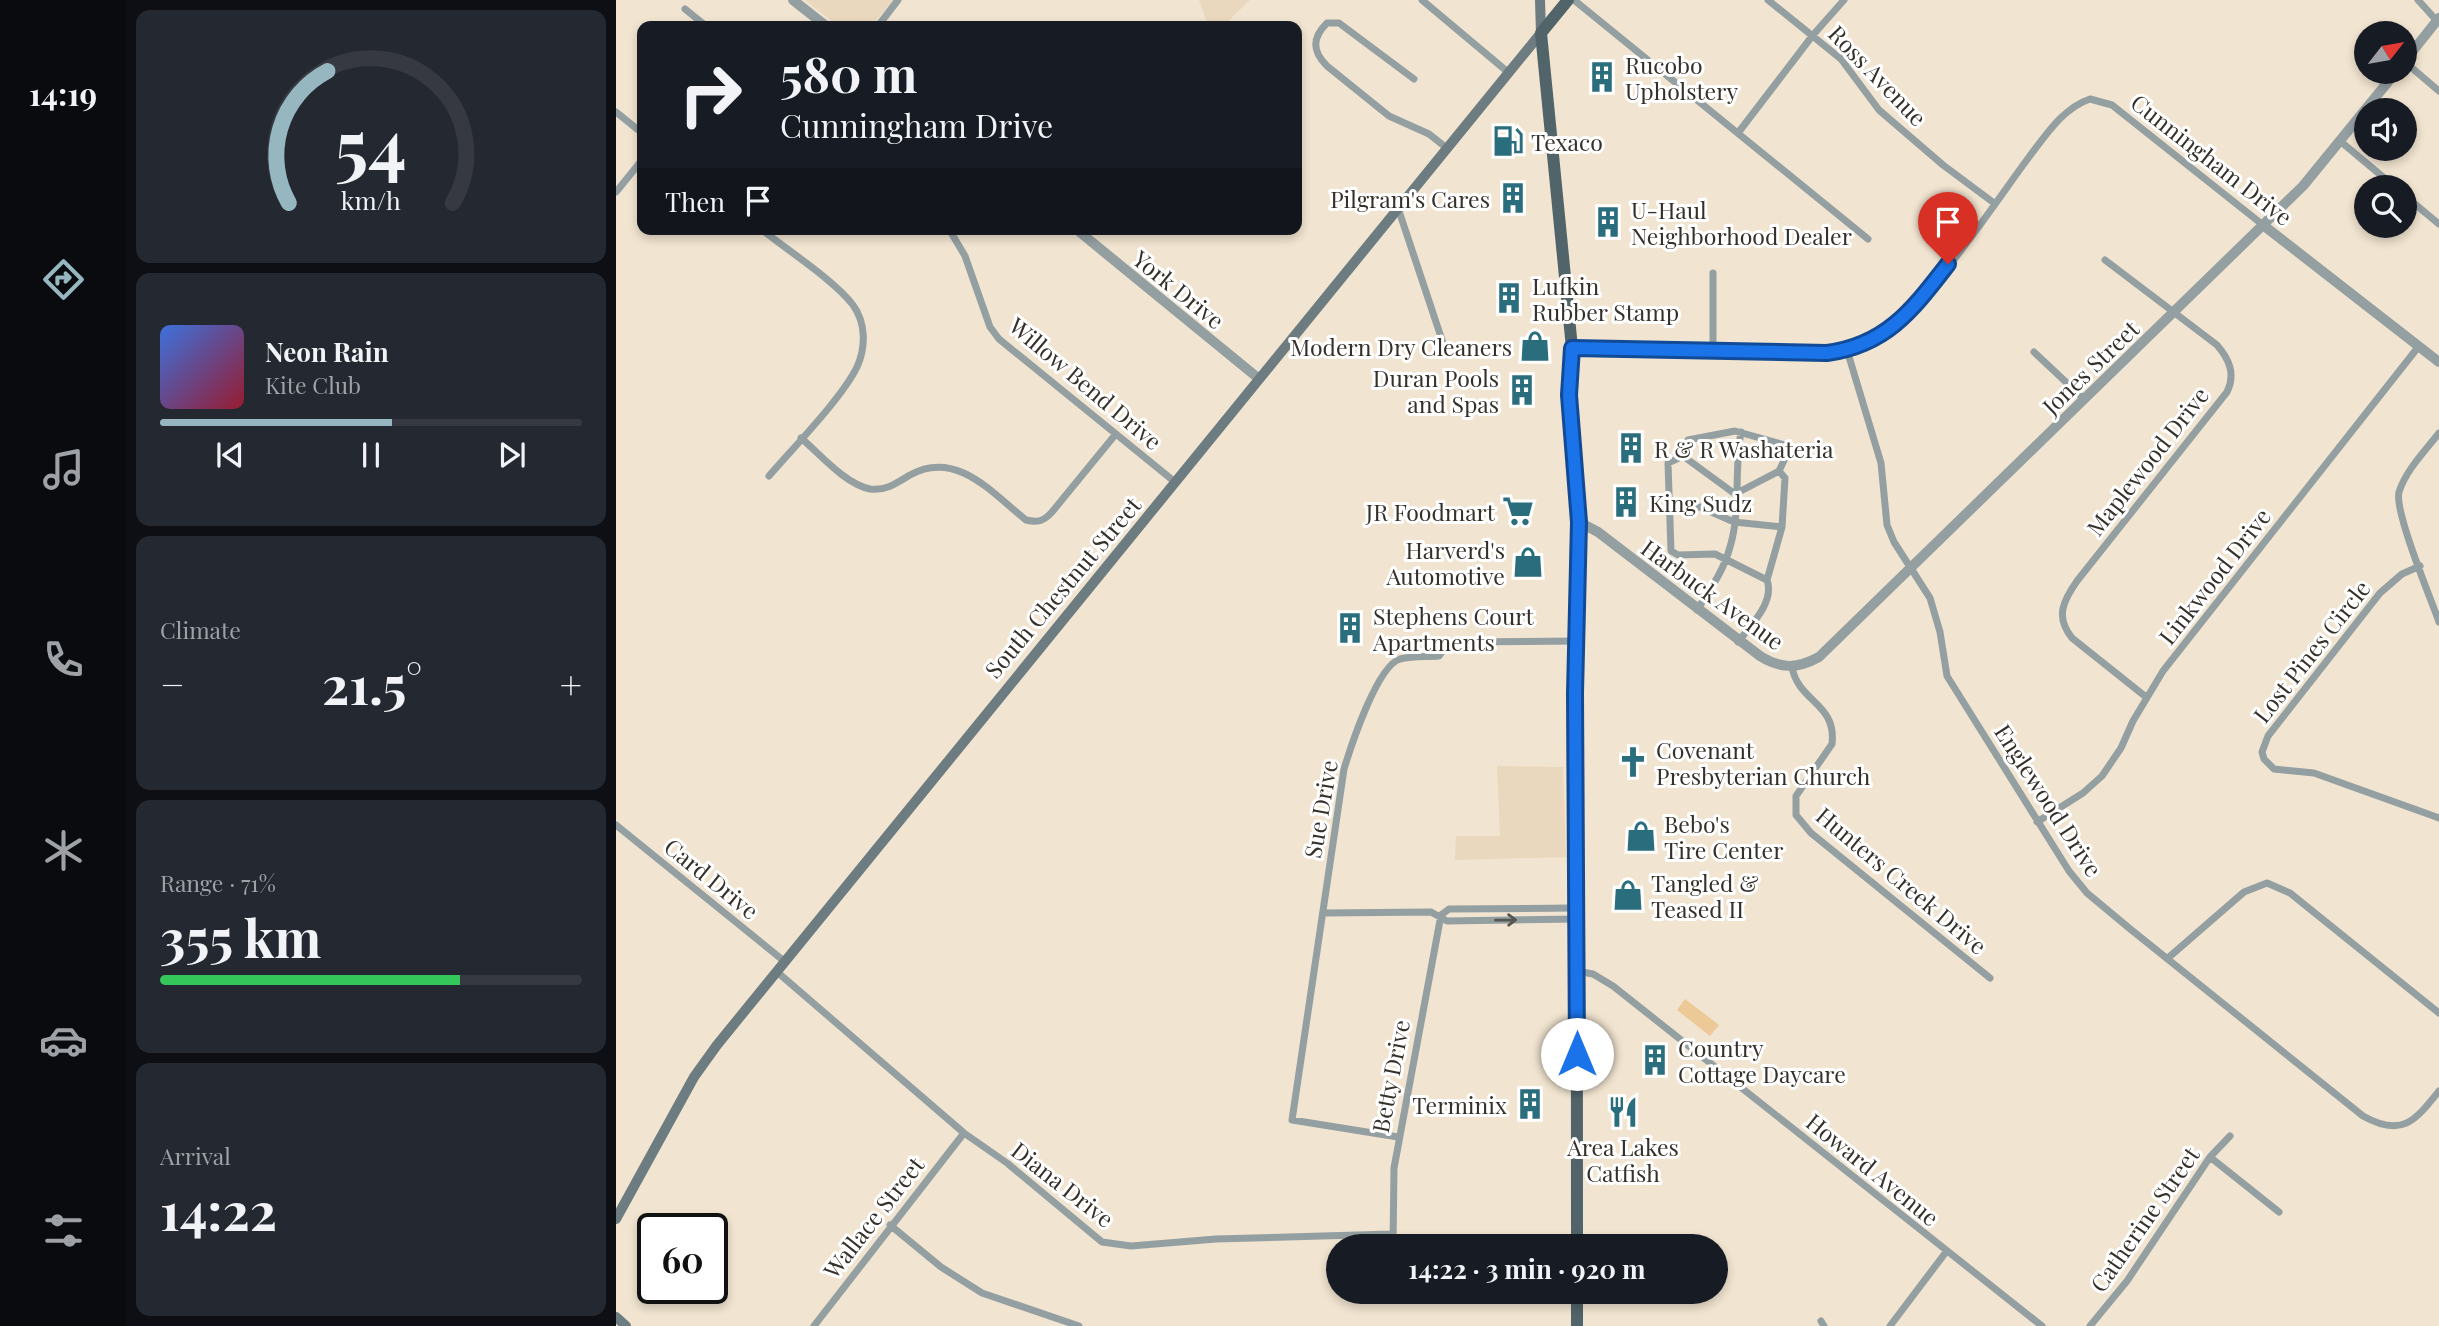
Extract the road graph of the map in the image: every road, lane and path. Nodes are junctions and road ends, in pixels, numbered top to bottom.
1 (793, 0) edge
2 (898, 0) edge
3 (1422, 0) edge
4 (1540, 0) edge
5 (1568, 0) edge
6 (1574, 0) edge
7 (1768, 0) edge
8 (1844, 0) edge
9 (2418, 0) edge
10 (685, 9) dead end
11 (2438, 19) edge
12 (700, 21) edge
13 (819, 21) edge
14 (882, 21) edge
15 (1541, 33) junction
16 (1813, 35) junction
17 (2417, 46) edge
18 (1509, 73) junction
19 (2417, 73) edge
20 (1414, 79) dead end
21 (2386, 84) edge
22 (2439, 91) edge
23 (616, 112) edge
24 (637, 129) edge
25 (1738, 133) junction
26 (2340, 141) junction
27 (1448, 149) junction
28 (637, 166) edge
29 (2381, 175) edge
30 (616, 192) edge
31 (1994, 203) junction
32 (2417, 206) edge
33 (1398, 208) junction
34 (2439, 224) edge
35 (2263, 225) junction
36 (768, 235) edge
37 (952, 235) edge
38 (1083, 235) edge
39 (1868, 239) dead end
40 (2105, 260) dead end
41 (1713, 273) dead end
42 (2174, 312) junction
43 (2419, 346) junction
44 (1572, 348) junction
45 (1713, 349) junction
46 (1847, 350) junction
47 (2034, 352) dead end
48 (1447, 355) dead end
49 (2439, 362) edge
50 (1258, 378) junction
51 (2084, 399) junction
52 (1741, 432) junction
53 (2439, 433) edge
54 (1115, 435) junction
55 (801, 439) junction
56 (1683, 456) junction
57 (1779, 471) junction
58 (769, 476) dead end
59 (1175, 482) junction
60 (1735, 494) junction
61 (1668, 508) junction
62 (1579, 522) junction
63 (1734, 522) junction
64 (1782, 527) junction
65 (1726, 559) junction
66 (2420, 566) junction
67 (1913, 568) junction
68 (1767, 580) junction
69 (1697, 610) junction
70 (2439, 622) edge
71 (1578, 641) junction
72 (1738, 642) junction
73 (1792, 667) junction
74 (2146, 697) junction
75 (2439, 818) edge
76 (2037, 822) junction
77 (616, 825) edge
78 (1324, 913) junction
79 (1575, 914) junction
80 (1441, 915) junction
81 (2168, 958) junction
82 (784, 961) junction
83 (776, 971) junction
84 (1577, 971) junction
85 (1990, 978) dead end
86 (2439, 1013) edge
87 (2439, 1091) edge
88 (964, 1133) junction
89 (2230, 1136) dead end
90 (1398, 1137) junction
91 (2210, 1157) junction
92 (2279, 1212) dead end
93 (616, 1219) edge
94 (890, 1225) junction
95 (1392, 1234) edge
96 (1577, 1234) edge
97 (1326, 1237) edge
98 (1945, 1252) junction
99 (1577, 1304) edge
100 (616, 1317) edge
101 (626, 1326) edge
102 (814, 1326) edge
103 (1079, 1326) edge
104 (1577, 1326) edge
105 (1890, 1326) edge
106 (2042, 1326) edge
107 (2090, 1326) edge

1 - 13 street
2 - 14 street
3 - 18 street
4 - 15 main road
5 - 15 main road, South Chestnut Street
6 - 25 street
7 - 16 street, Ross Avenue
8 - 16 street
9 - 11 street
10 - 12 street
11 - 17 street
15 - 18 main road, South Chestnut Street
15 - 44 main road
16 - 25 street
16 - 31 street, Ross Avenue
18 - 27 main road, South Chestnut Street
19 - 22 street
20 - 27 street
21 - 26 street, Jones Street
23 - 24 street
25 - 39 street
26 - 29 street
26 - 35 street, Jones Street
27 - 33 main road, South Chestnut Street
28 - 30 street
31 - 35 street, Cunningham Drive
31 - 46 street, Cunningham Drive
32 - 34 street
33 - 48 street
33 - 50 main road, South Chestnut Street
35 - 42 street, Jones Street
35 - 43 street, Cunningham Drive
36 - 55 street
37 - 54 street, Willow Bend Drive
38 - 50 street, York Drive
40 - 42 street, Maplewood Drive
41 - 45 street
42 - 51 street, Jones Street
42 - 74 street, Maplewood Drive
43 - 49 street, Cunningham Drive
43 - 74 street, Linkwood Drive
44 - 45 street, Cunningham Drive
44 - 62 main road
45 - 46 street, Cunningham Drive
46 - 67 street, Englewood Drive
47 - 51 street
50 - 59 main road, South Chestnut Street
51 - 67 street, Jones Street
52 - 56 street
52 - 57 street
52 - 60 street
53 - 66 street
54 - 55 street
54 - 59 street, Willow Bend Drive
55 - 58 street
56 - 60 street
56 - 61 street
57 - 60 street
57 - 64 street
59 - 82 main road, South Chestnut Street
60 - 63 street
61 - 63 street
61 - 65 street
62 - 69 street, Harbuck Avenue
62 - 71 main road
63 - 64 street
63 - 65 street
64 - 68 street
65 - 68 street
65 - 69 street
66 - 70 street
66 - 75 street, Lost Pines Circle
67 - 73 street, Jones Street
67 - 76 street, Englewood Drive
68 - 72 street
69 - 72 street, Harbuck Avenue
71 - 78 street, Sue Drive
71 - 79 main road
72 - 73 street, Harbuck Avenue
73 - 85 street, Hunters Creek Drive
74 - 76 street, Linkwood Drive
76 - 81 street, Englewood Drive
77 - 82 street, Card Drive
78 - 80 street
78 - 90 street, Sue Drive
79 - 80 street
80 -> 79 street
79 - 84 main road
80 - 90 street, Betty Drive
81 - 86 street
81 - 87 street, Englewood Drive
82 - 83 main road, South Chestnut Street
83 - 88 street, Diana Drive
83 - 93 main road, South Chestnut Street
84 - 96 main road
84 - 98 street, Howard Avenue
88 - 94 street, Wallace Street
88 - 97 street, Diana Drive
89 - 91 street, Catherine Street
90 - 95 street, Betty Drive
91 - 92 street
91 - 107 street, Catherine Street
94 - 102 street, Wallace Street
94 - 103 street
98 - 105 street
98 - 106 street, Howard Avenue
99 - 104 main road
100 - 101 main road

